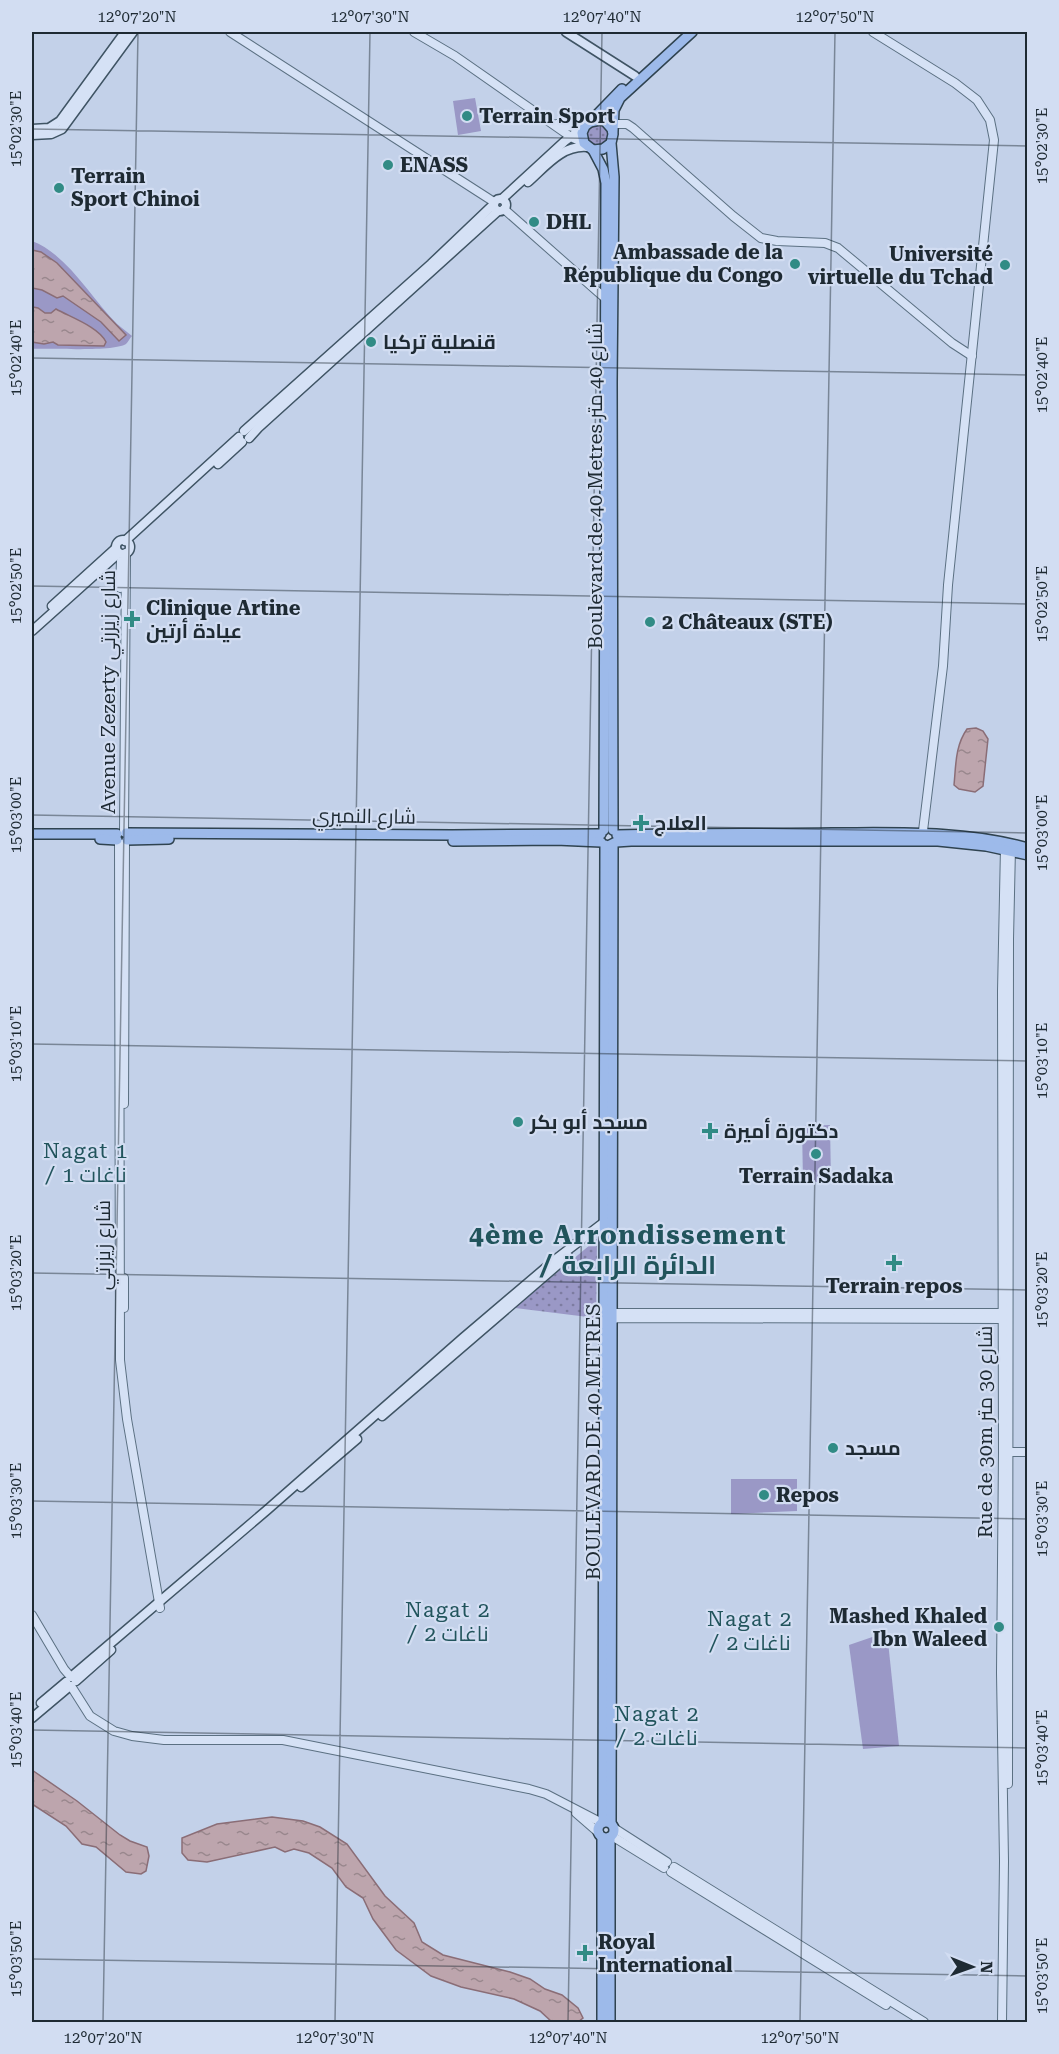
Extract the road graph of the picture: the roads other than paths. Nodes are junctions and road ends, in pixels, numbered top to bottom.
1 (125, 32) edge
2 (133, 32) edge
3 (230, 32) edge
4 (414, 32) edge
5 (566, 32) edge
6 (684, 32) edge
7 (692, 32) edge
8 (873, 32) edge
9 (635, 76) junction
10 (553, 123) junction
11 (588, 123) junction
12 (613, 124) junction
13 (32, 129) edge
14 (32, 135) edge
15 (571, 137) junction
16 (612, 139) junction
17 (588, 147) junction
18 (500, 204) junction
19 (609, 298) junction
20 (972, 356) junction
21 (122, 549) junction
22 (32, 624) edge
23 (32, 631) edge
24 (32, 834) edge
25 (122, 837) junction
26 (923, 837) junction
27 (609, 838) junction
28 (32, 839) edge
29 (1008, 846) junction
30 (1028, 848) edge
31 (1028, 855) edge
32 (607, 1224) junction
33 (1005, 1316) junction
34 (607, 1319) junction
35 (1006, 1452) junction
36 (1028, 1452) edge
37 (161, 1603) junction
38 (32, 1615) edge
39 (70, 1680) junction
40 (32, 1711) edge
41 (32, 1718) edge
42 (607, 1830) junction
43 (669, 1867) junction
44 (602, 2022) edge
45 (610, 2022) edge
46 (915, 2022) edge
47 (924, 2022) edge
48 (1002, 2022) edge
49 (1007, 2022) edge

1 - 13 main road
2 - 14 main road
3 - 18 street
4 - 10 street
5 - 9 main road
6 - 9 main road
7 - 12 main road, Boulevard de 40 Metres شارع 40 متر
8 - 20 street
9 - 11 main road
10 - 11 street
10 - 15 street
11 - 15 main road
11 - 16 main road
11 - 17 main road
12 - 16 main road, Boulevard de 40 Metres شارع 40 متر
12 - 20 street
15 - 17 street
15 - 18 main road
16 - 17 main road
16 - 19 main road, Boulevard de 40 Metres شارع 40 متر
17 - 18 main road
17 - 19 main road, Boulevard de 40 Metres شارع 40 متر
18 - 19 street
18 - 21 main road
19 - 27 main road, Boulevard de 40 Metres شارع 40 متر
20 - 26 street
21 - 22 main road
21 - 23 main road
21 - 25 street, Avenue Zezerty شارع زيزرتي
24 - 25 main road
25 - 27 main road, شارع النميري
25 - 28 main road
25 - 37 street, شارع زيزرتي
26 - 27 main road, شارع النميري
26 - 29 main road, شارع النميري
27 - 32 main road, BOULEVARD DE 40 METRES
29 - 30 main road
29 - 31 main road
29 - 33 street, Rue de 30m شارع 30 متر
32 - 34 main road, BOULEVARD DE 40 METRES
32 - 37 main road
33 - 34 street
33 - 35 street, Rue de 30m شارع 30 متر
34 - 42 main road, BOULEVARD DE 40 METRES
35 - 36 street
35 - 48 street, Rue de 30m شارع 30 متر
35 - 49 street, Rue de 30m شارع 30 متر
37 - 39 main road
38 - 39 street
39 - 40 main road
39 - 41 main road
39 - 42 street
42 - 43 street
42 - 44 main road
42 - 45 main road
43 - 46 street
43 - 47 street

